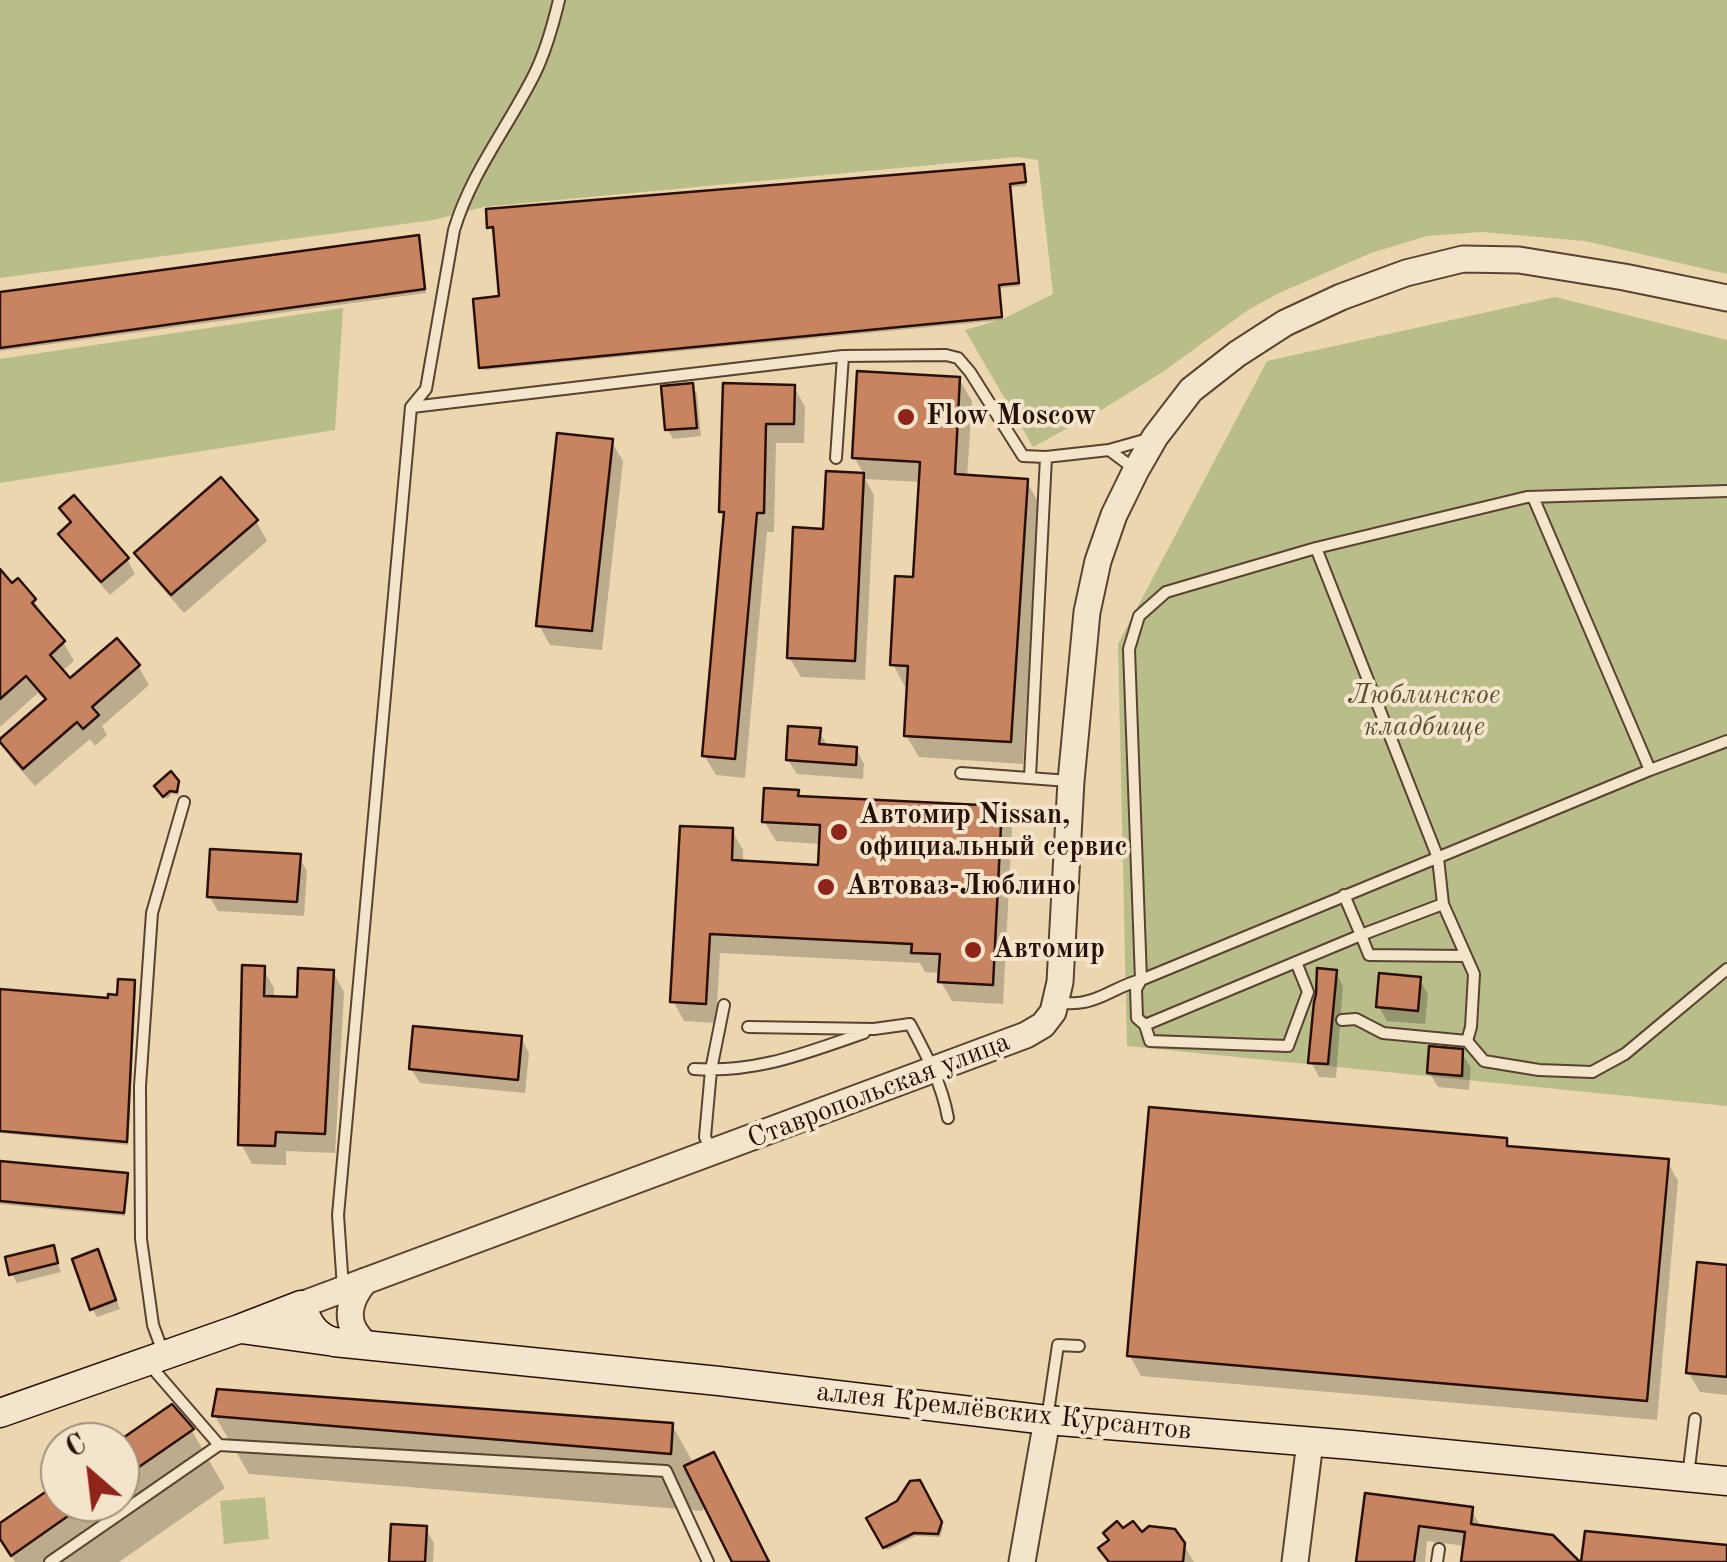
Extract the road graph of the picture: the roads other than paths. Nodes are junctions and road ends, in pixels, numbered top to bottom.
1 (559, 0) edge
2 (1727, 298) edge
3 (843, 356) junction
4 (411, 407) junction
5 (1155, 437) junction
6 (1109, 450) junction
7 (1046, 457) junction
8 (836, 458) dead end
9 (1136, 470) junction
10 (1727, 491) edge
11 (1534, 497) junction
12 (1316, 548) junction
13 (1727, 742) edge
14 (1650, 770) junction
15 (961, 773) dead end
16 (1030, 777) junction
17 (1071, 781) junction
18 (184, 802) dead end
19 (1438, 858) junction
20 (1344, 896) junction
21 (1442, 904) junction
22 (1361, 936) junction
23 (1465, 956) junction
24 (1296, 962) junction
25 (1727, 969) edge
26 (1141, 980) junction
27 (1057, 1004) junction
28 (724, 1005) dead end
29 (1342, 1020) dead end
30 (1146, 1025) junction
31 (748, 1027) dead end
32 (874, 1030) junction
33 (1467, 1041) junction
34 (694, 1069) dead end
35 (711, 1070) junction
36 (934, 1070) junction
37 (948, 1118) dead end
38 (714, 1153) junction
39 (354, 1285) junction
40 (301, 1305) junction
41 (240, 1329) junction
42 (334, 1342) junction
43 (367, 1345) junction
44 (1079, 1346) dead end
45 (156, 1359) junction
46 (0, 1412) edge
47 (1695, 1419) dead end
48 (1047, 1420) junction
49 (1310, 1442) junction
50 (219, 1445) junction
51 (1688, 1477) junction
52 (1727, 1481) edge
53 (50, 1562) edge
54 (708, 1562) edge
55 (1022, 1562) edge
56 (1295, 1562) edge

1 - 4 lane
2 - 5 street
3 - 4 lane
3 - 7 lane
3 - 8 lane
4 - 39 lane
5 - 6 lane
5 - 9 street
6 - 7 lane
6 - 9 lane
7 - 16 lane
9 - 17 street
10 - 11 lane
11 - 12 lane
11 - 14 lane
12 - 19 lane
12 - 26 lane
13 - 14 lane
14 - 19 lane
15 - 16 lane
16 - 17 lane
17 - 27 street
18 - 45 lane
19 - 20 lane
19 - 21 lane
20 - 22 lane
20 - 26 lane
21 - 22 lane
21 - 23 lane
22 - 23 lane
22 - 24 lane
23 - 33 lane
24 - 30 lane
24 - 30 lane
25 - 33 lane
26 - 27 lane
26 - 30 lane
27 - 36 street, Ставропольская улица
28 - 35 lane
29 - 33 lane
31 - 32 lane
32 - 35 lane
32 - 36 lane
34 - 35 lane
35 - 38 lane
36 - 37 lane
36 - 38 street, Ставропольская улица
38 - 39 street, Ставропольская улица
39 - 40 street, Ставропольская улица
39 - 43 street
40 - 41 main road, Ставропольская улица
40 - 42 main road
41 - 42 main road, аллея Кремлёвских Курсантов
41 - 45 main road, Ставропольская улица
42 - 43 main road, аллея Кремлёвских Курсантов
43 - 48 main road, аллея Кремлёвских Курсантов
44 - 48 lane
45 - 46 main road, Ставропольская улица
45 - 50 lane
47 - 51 lane
48 - 49 main road, аллея Кремлёвских Курсантов
48 - 55 street
49 - 51 main road, аллея Кремлёвских Курсантов
49 - 56 street
50 - 53 lane
50 - 54 lane
51 - 52 main road, аллея Кремлёвских Курсантов

